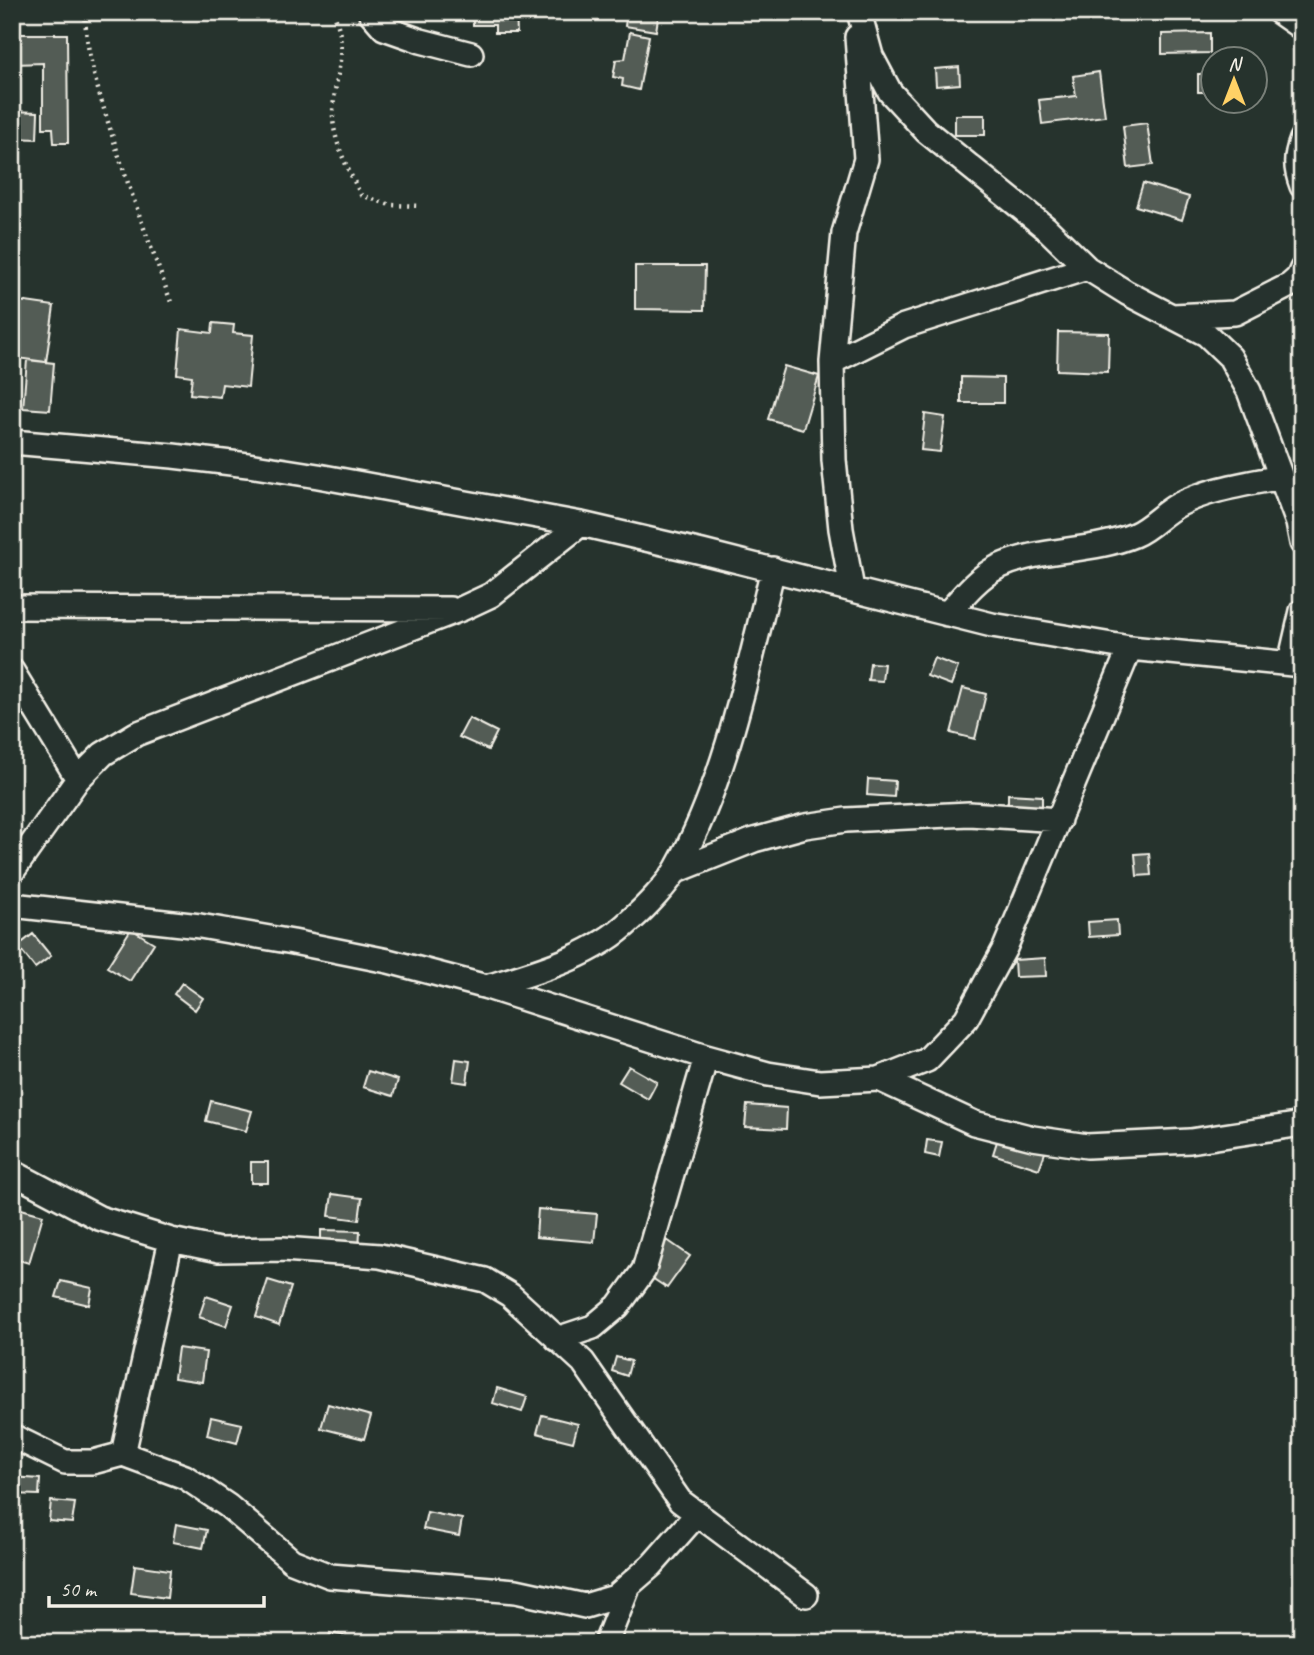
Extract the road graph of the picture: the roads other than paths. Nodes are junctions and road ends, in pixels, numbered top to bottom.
1 (370, 12) edge
2 (857, 12) edge
3 (1279, 12) edge
4 (1302, 28) edge
5 (471, 54) dead end
6 (1302, 139) edge
7 (1302, 186) edge
8 (1087, 268) junction
9 (1302, 269) edge
10 (1168, 316) junction
11 (832, 362) junction
12 (12, 442) edge
13 (1281, 477) junction
14 (581, 524) junction
15 (1300, 530) edge
16 (774, 569) junction
17 (852, 589) junction
18 (12, 607) edge
19 (461, 609) junction
20 (1302, 611) edge
21 (947, 614) junction
22 (1129, 648) junction
23 (1296, 664) edge
24 (12, 671) edge
25 (78, 779) junction
26 (1059, 820) junction
27 (676, 871) junction
28 (12, 873) edge
29 (12, 905) edge
30 (487, 988) junction
31 (706, 1057) junction
32 (880, 1079) junction
33 (1302, 1124) edge
34 (12, 1172) edge
35 (171, 1240) junction
36 (557, 1339) junction
37 (12, 1436) edge
38 (123, 1454) junction
39 (698, 1513) junction
40 (628, 1584) junction
41 (806, 1595) dead end
42 (607, 1643) edge

1 - 5 street
2 - 8 street
2 - 11 street
3 - 4 street
6 - 7 street
8 - 10 street
8 - 11 street
9 - 10 street
10 - 13 street
11 - 17 street
12 - 14 street
13 - 15 street
13 - 21 street
14 - 16 street
14 - 19 street
16 - 17 street
16 - 27 street
17 - 21 street
18 - 19 street
19 - 25 street
20 - 23 street
21 - 22 street
22 - 23 street
22 - 26 street
24 - 25 street
25 - 28 street
26 - 27 street
26 - 32 street
27 - 30 street
29 - 30 street
30 - 31 street
31 - 32 street
31 - 36 street
32 - 33 street
34 - 35 street
35 - 36 street
35 - 38 street
36 - 39 street
37 - 38 street
38 - 40 street
39 - 40 street
39 - 41 street
40 - 42 street

